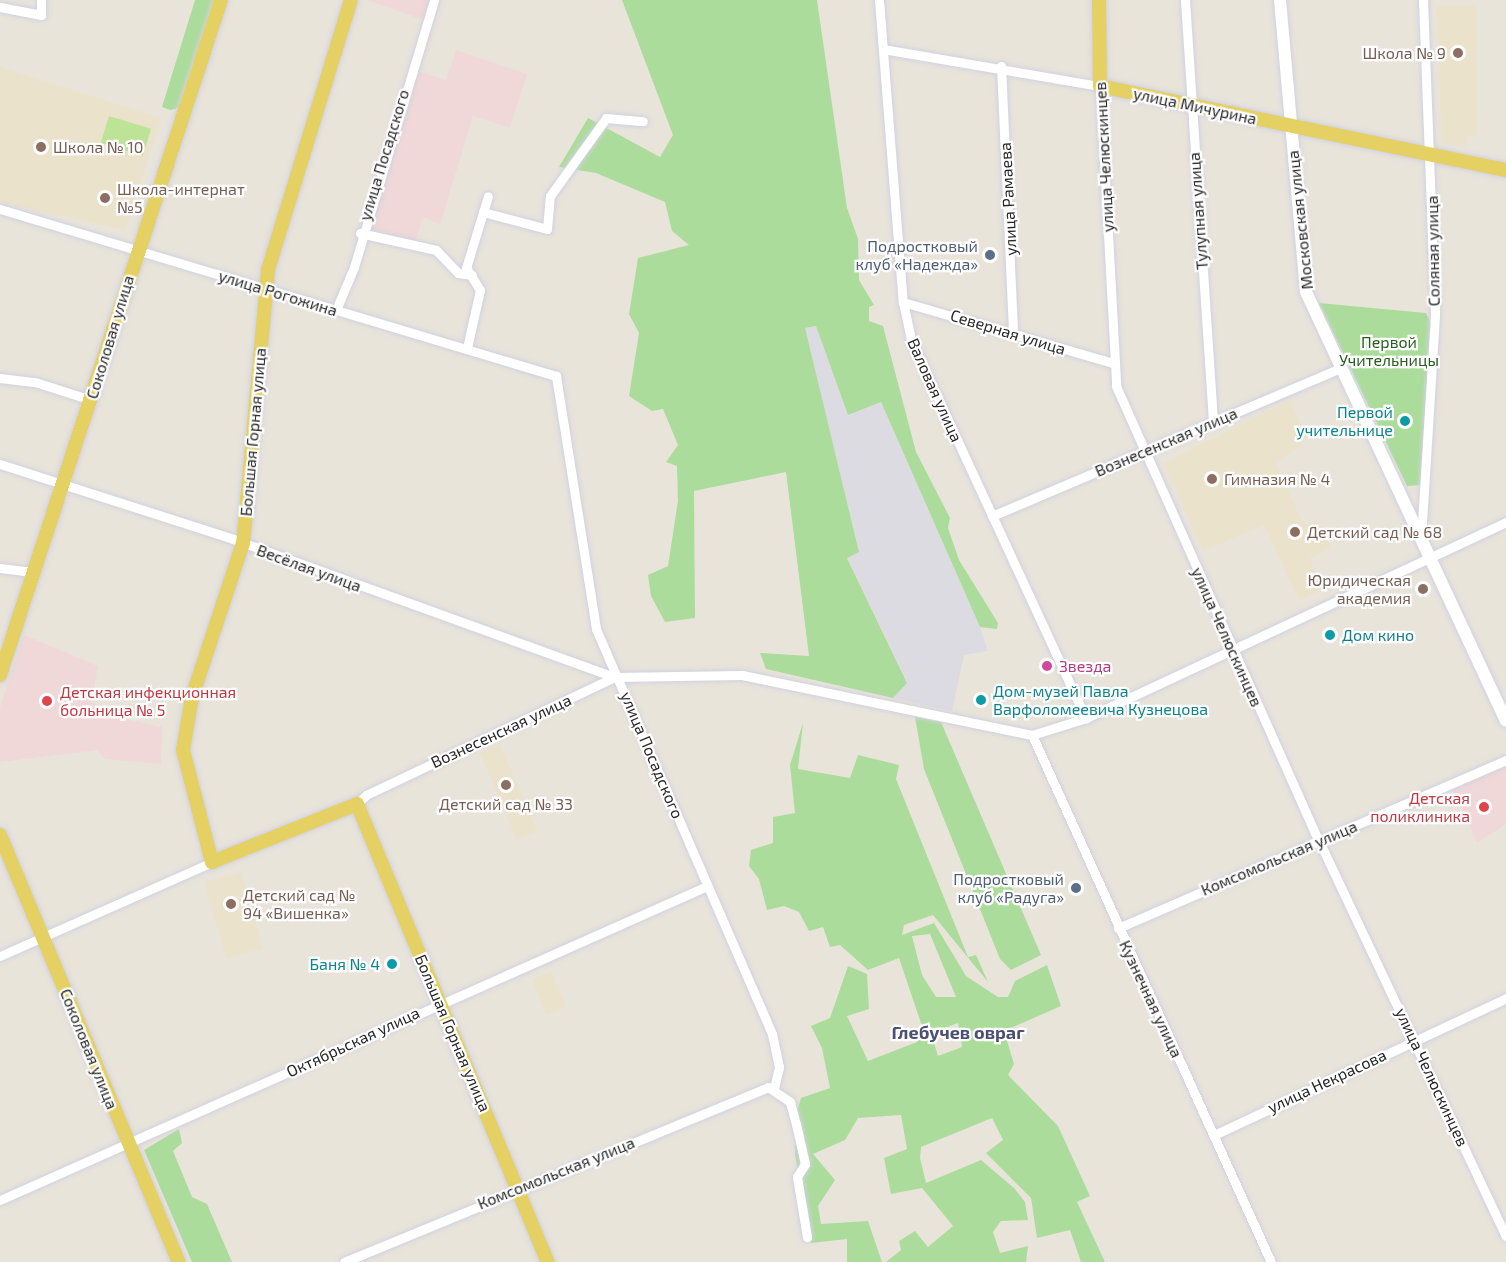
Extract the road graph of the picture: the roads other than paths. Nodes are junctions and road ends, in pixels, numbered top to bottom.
1 (41, 0) edge
2 (221, 0) edge
3 (351, 0) edge
4 (434, 0) edge
5 (879, 0) edge
6 (1100, 0) edge
7 (1185, 0) edge
8 (1280, 0) edge
9 (1423, 0) edge
10 (0, 7) edge
11 (883, 49) junction
12 (1001, 66) junction
13 (1100, 86) junction
14 (1190, 107) junction
15 (644, 122) dead end
16 (1290, 125) junction
17 (1431, 153) junction
18 (1506, 170) edge
19 (488, 196) dead end
20 (0, 209) edge
21 (483, 212) junction
22 (360, 233) junction
23 (137, 251) junction
24 (472, 275) junction
25 (265, 287) junction
26 (903, 302) junction
27 (336, 310) junction
28 (1013, 331) junction
29 (467, 348) junction
30 (1113, 363) junction
31 (1341, 368) junction
32 (556, 376) joint
33 (0, 378) edge
34 (91, 400) junction
35 (1214, 421) junction
36 (1144, 452) junction
37 (0, 464) edge
38 (63, 483) junction
39 (992, 516) junction
40 (1506, 522) edge
41 (1421, 538) junction
42 (243, 543) junction
43 (1430, 557) junction
44 (0, 568) edge
45 (33, 572) junction
46 (1231, 647) junction
47 (0, 675) edge
48 (615, 677) junction
49 (1086, 718) junction
50 (1506, 721) edge
51 (1032, 735) junction
52 (1506, 760) edge
53 (357, 804) junction
54 (0, 835) edge
55 (1319, 841) junction
56 (213, 862) junction
57 (707, 886) junction
58 (1118, 928) junction
59 (43, 938) junction
60 (0, 956) edge
61 (1506, 998) edge
62 (440, 1002) junction
63 (1415, 1040) junction
64 (771, 1087) junction
65 (1214, 1135) junction
66 (128, 1142) junction
67 (517, 1188) junction
68 (0, 1200) edge
69 (1506, 1236) edge
70 (807, 1237) dead end
71 (179, 1262) edge
72 (344, 1262) edge
73 (548, 1262) edge
74 (1271, 1262) edge

1 - 10 street
2 - 23 main road, Соколовая улица
3 - 25 main road, Большая Горная улица
4 - 22 street, улица Посадского
5 - 11 street, Валовая улица
6 - 13 main road, улица Челюскинцев
7 - 14 street, Тулупная улица
8 - 16 main road, Московская улица
9 - 17 street, Соляная улица
11 - 12 street, улица Мичурина
11 - 26 street, Валовая улица
12 - 13 street, улица Мичурина
12 - 28 street, улица Рамаева
13 - 14 main road, улица Мичурина
13 - 30 street, улица Челюскинцев
14 - 16 main road, улица Мичурина
14 - 35 street, Тулупная улица
15 - 21 street
16 - 17 main road, улица Мичурина
16 - 31 main road, Московская улица
17 - 18 main road, улица Мичурина
17 - 41 street, Соляная улица
19 - 21 street
20 - 23 street, улица Рогожина
21 - 24 street
22 - 24 street
22 - 27 street, улица Посадского
23 - 25 street, улица Рогожина
23 - 34 main road, Соколовая улица
24 - 29 street
25 - 27 street, улица Рогожина
25 - 42 main road, Большая Горная улица
26 - 28 street, Северная улица
26 - 39 street, Валовая улица
27 - 29 street, улица Рогожина
28 - 30 street, Северная улица
29 - 32 street, улица Рогожина
30 - 36 street, улица Челюскинцев
31 - 35 street, Вознесенская улица
31 - 41 main road, Московская улица
32 - 48 street, улица Посадского
33 - 34 street
34 - 38 main road, Соколовая улица
35 - 36 street, Вознесенская улица
36 - 39 street, Вознесенская улица
36 - 46 street, улица Челюскинцев
37 - 38 street, Весёлая улица
38 - 42 street, Весёлая улица
38 - 45 main road, Соколовая улица
39 - 49 street, Валовая улица
40 - 43 street
41 - 43 main road, Московская улица
42 - 48 street, Весёлая улица
42 - 56 main road, Большая Горная улица
43 - 46 street
43 - 50 main road, Московская улица
44 - 45 street
45 - 47 main road, Соколовая улица
46 - 49 street
46 - 55 street, улица Челюскинцев
48 - 51 street, Вознесенская улица
48 - 53 street, Вознесенская улица
48 - 57 street, улица Посадского
49 - 51 street
51 - 58 street, Кузнечная улица
52 - 55 street, Комсомольская улица
53 - 56 main road, Вознесенская улица
53 - 62 main road, Большая Горная улица
54 - 59 main road, Соколовая улица
55 - 58 street, Комсомольская улица
55 - 63 street, улица Челюскинцев
56 - 59 street, Вознесенская улица
57 - 62 street, Октябрьская улица
57 - 64 street, улица Посадского
58 - 65 street, Кузнечная улица
59 - 60 street, Вознесенская улица
59 - 66 main road, Соколовая улица
61 - 63 street, улица Некрасова
62 - 66 street, Октябрьская улица
62 - 67 main road, Большая Горная улица
63 - 65 street, улица Некрасова
63 - 69 street, улица Челюскинцев
64 - 67 street, Комсомольская улица
64 - 70 street
65 - 74 street, Кузнечная улица
66 - 68 street, Октябрьская улица
66 - 71 main road, Соколовая улица
67 - 72 street, Комсомольская улица
67 - 73 main road, Большая Горная улица

